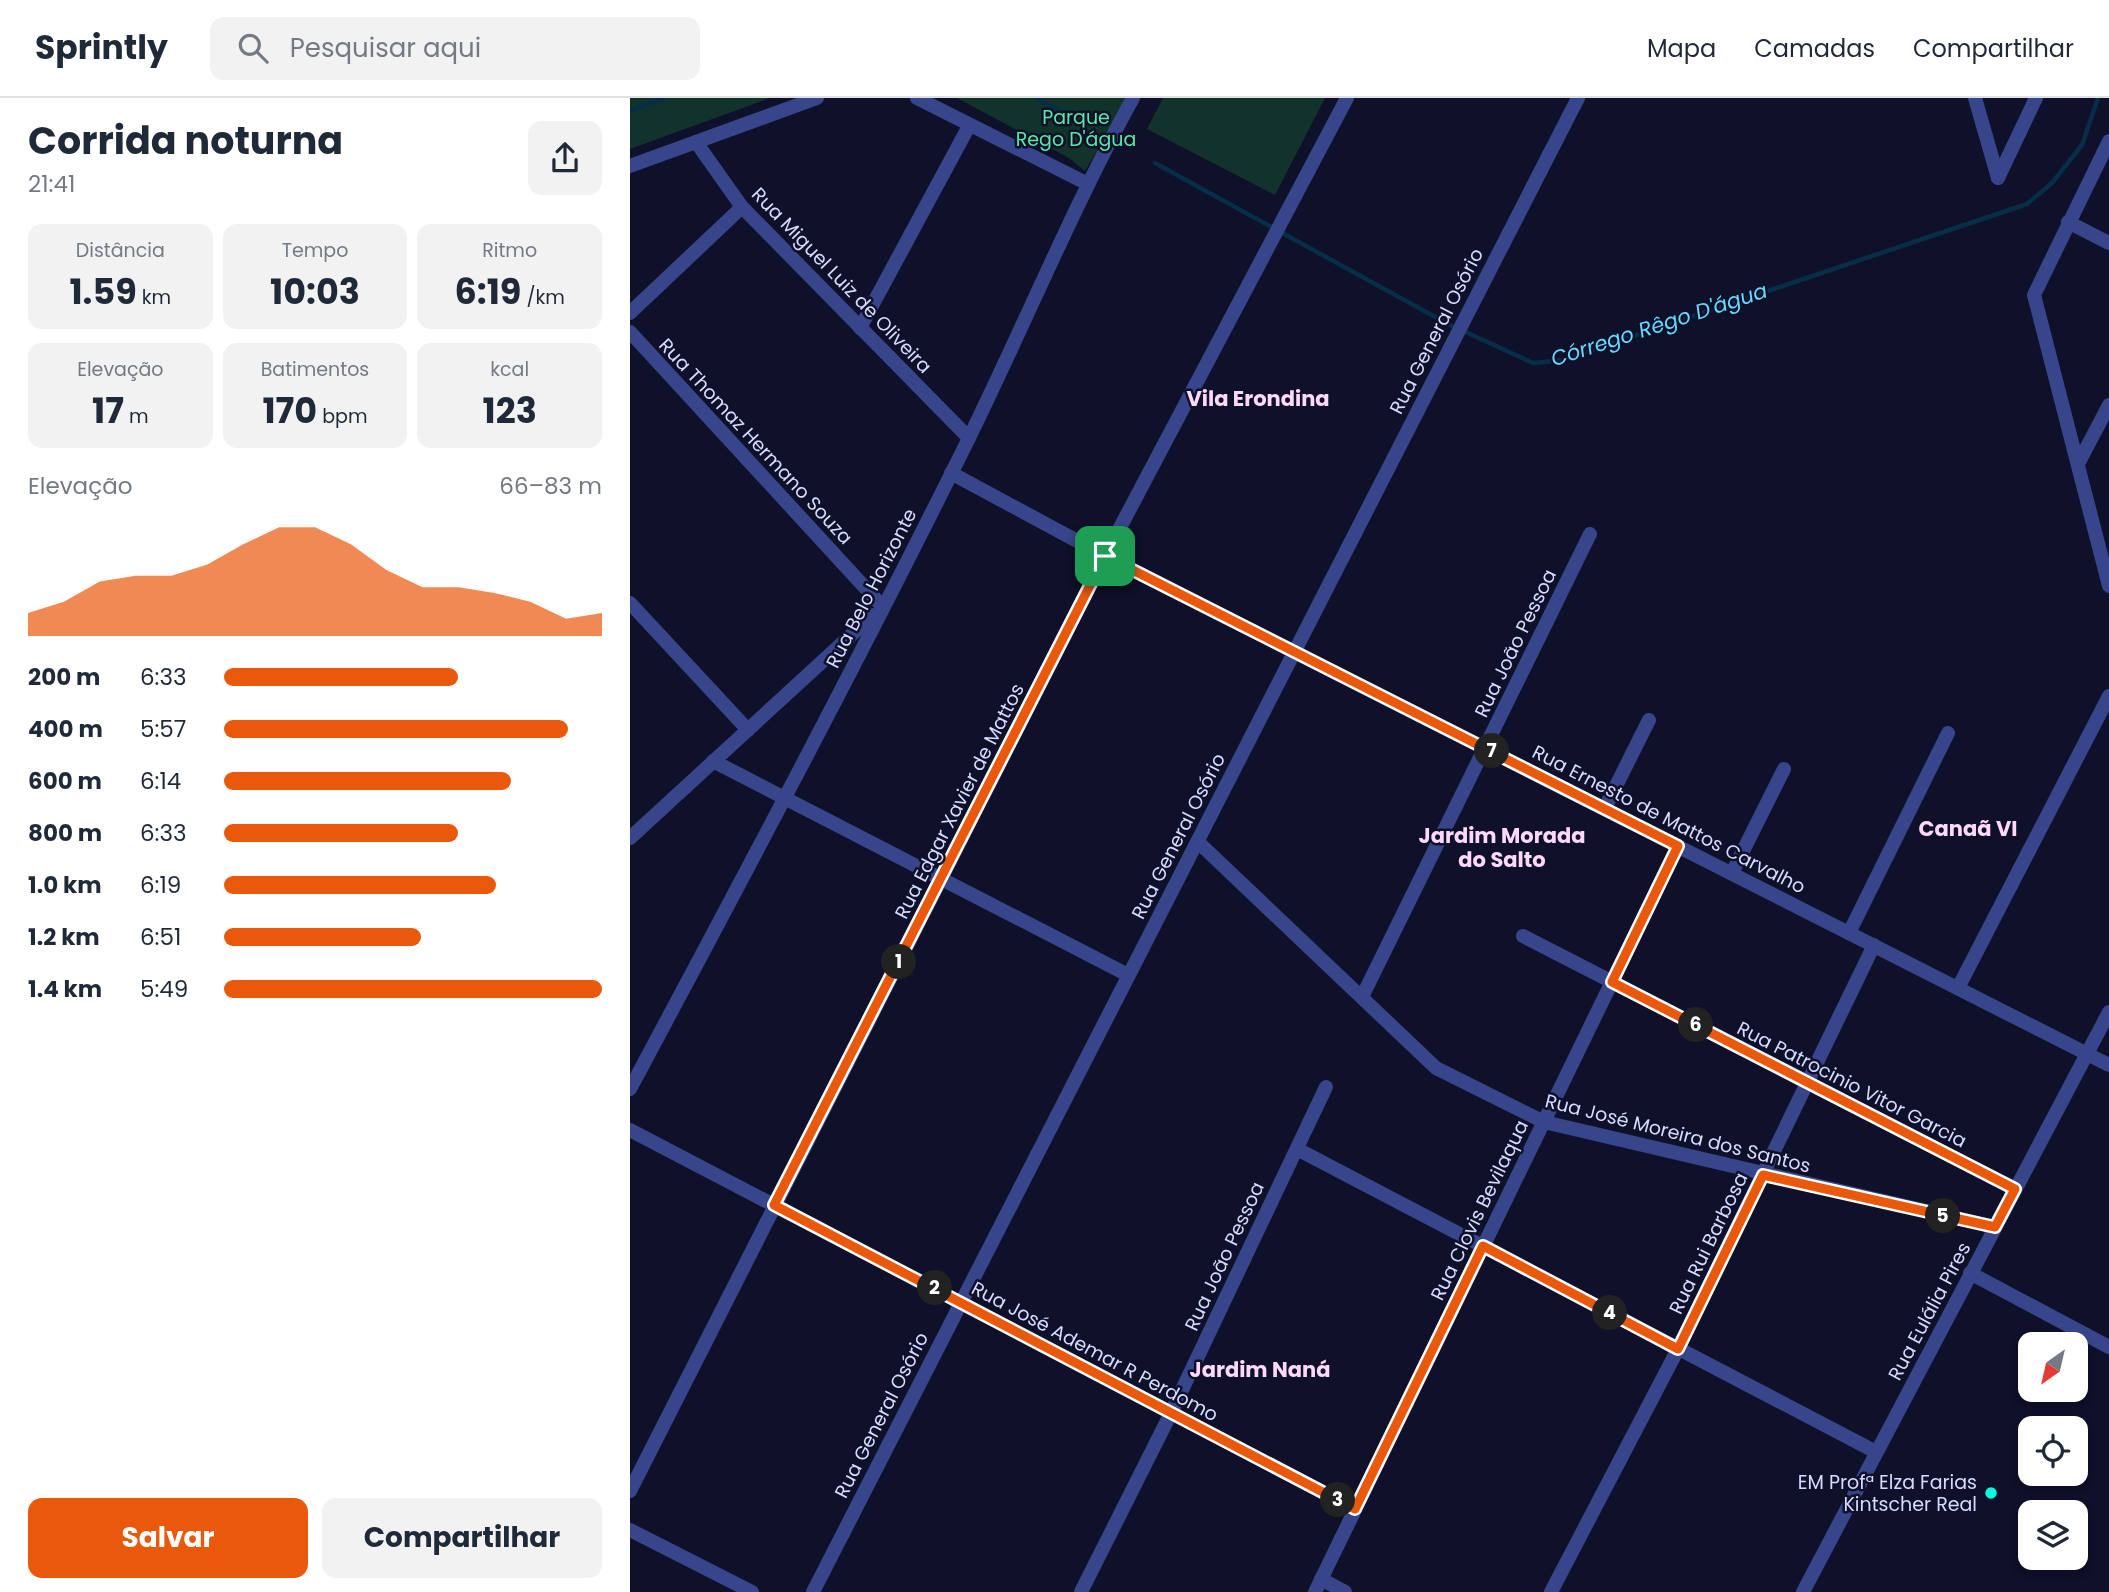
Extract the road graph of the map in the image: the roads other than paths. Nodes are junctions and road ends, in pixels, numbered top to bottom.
1 (817, 98) edge
2 (917, 98) edge
3 (1133, 98) edge
4 (1347, 98) edge
5 (1578, 98) edge
6 (1975, 98) edge
7 (2036, 98) edge
8 (969, 126) junction
9 (2109, 141) edge
10 (696, 142) junction
11 (630, 166) edge
12 (1088, 184) junction
13 (742, 207) junction
14 (2068, 222) junction
15 (2109, 243) edge
16 (630, 313) edge
17 (860, 328) junction
18 (630, 332) edge
19 (2109, 405) edge
20 (969, 438) junction
21 (2079, 462) junction
22 (951, 474) junction
23 (1590, 534) dead end
24 (1105, 556) junction
25 (2109, 586) edge
26 (630, 603) edge
27 (882, 606) junction
28 (1295, 650) junction
29 (2109, 696) edge
30 (1649, 720) dead end
31 (748, 730) junction
32 (1948, 733) dead end
33 (1485, 747) junction
34 (713, 761) junction
35 (1784, 769) dead end
36 (786, 798) junction
37 (1605, 808) junction
38 (630, 838) edge
39 (1198, 842) junction
40 (1678, 846) junction
41 (1732, 873) junction
42 (941, 880) junction
43 (1849, 933) junction
44 (1523, 936) dead end
45 (1874, 945) junction
46 (1128, 975) junction
47 (1612, 982) junction
48 (1958, 988) junction
49 (1363, 995) junction
50 (2109, 1012) edge
51 (2087, 1054) junction
52 (2109, 1065) edge
53 (1805, 1081) junction
54 (1326, 1087) dead end
55 (630, 1089) edge
56 (1544, 1122) junction
57 (630, 1130) edge
58 (1297, 1149) junction
59 (1763, 1175) junction
60 (2015, 1189) junction
61 (774, 1205) junction
62 (1995, 1227) junction
63 (1483, 1246) junction
64 (1970, 1273) junction
65 (961, 1301) junction
66 (2109, 1346) edge
67 (1678, 1349) junction
68 (1171, 1413) junction
69 (1876, 1452) junction
70 (630, 1492) edge
71 (1355, 1509) junction
72 (630, 1530) edge
73 (1318, 1586) edge
74 (752, 1592) edge
75 (813, 1592) edge
76 (1080, 1592) edge
77 (1345, 1592) edge
78 (1551, 1592) edge
79 (1803, 1592) edge

1 - 10 street
2 - 8 street
3 - 12 street, Rua Belo Horizonte
4 - 24 street, Rua Edgar Xavier de Mattos
5 - 28 street, Rua General Osório
6 - 7 street
8 - 12 street
8 - 17 street
9 - 14 street
10 - 11 street
10 - 13 street, Rua Miguel Luiz de Oliveira
12 - 20 street, Rua Belo Horizonte
13 - 16 street
13 - 17 street, Rua Miguel Luiz de Oliveira
14 - 15 street
14 - 21 street
17 - 20 street, Rua Miguel Luiz de Oliveira
18 - 27 street, Rua Thomaz Hermano Souza
19 - 21 street
20 - 22 street, Rua Belo Horizonte
21 - 25 street
22 - 24 street, Rua Ernesto de Mattos Carvalho
22 - 27 street, Rua Belo Horizonte
23 - 33 street, Rua João Pessoa
24 - 28 street, Rua Ernesto de Mattos Carvalho
24 - 42 street, Rua Edgar Xavier de Mattos
26 - 31 street
27 - 31 street
27 - 36 street, Rua Belo Horizonte
28 - 33 street, Rua Ernesto de Mattos Carvalho
28 - 39 street, Rua General Osório
29 - 48 street
30 - 37 street
31 - 34 street
32 - 43 street
33 - 37 street, Rua Ernesto de Mattos Carvalho
33 - 49 street, Rua João Pessoa
34 - 36 street
34 - 38 street
35 - 41 street
36 - 42 street
36 - 55 street, Rua Belo Horizonte
37 - 40 street, Rua Ernesto de Mattos Carvalho
39 - 46 street, Rua General Osório
39 - 49 street, Rua José Moreira dos Santos
40 - 41 street, Rua Ernesto de Mattos Carvalho
40 - 47 street, Rua Clovis Bevilaqua
41 - 43 street, Rua Ernesto de Mattos Carvalho
42 - 46 street
42 - 61 street, Rua Edgar Xavier de Mattos
43 - 45 street, Rua Ernesto de Mattos Carvalho
44 - 47 street, Rua Patrocinio Vitor Garcia
45 - 48 street, Rua Ernesto de Mattos Carvalho
45 - 53 street, Rua Rui Barbosa
46 - 65 street, Rua General Osório
47 - 53 street, Rua Patrocinio Vitor Garcia
47 - 56 street, Rua Clovis Bevilaqua
48 - 51 street, Rua Ernesto de Mattos Carvalho
49 - 56 street, Rua José Moreira dos Santos
50 - 51 street, Rua Eulália Pires
51 - 52 street, Rua Ernesto de Mattos Carvalho
51 - 60 street, Rua Eulália Pires
53 - 59 street, Rua Rui Barbosa
53 - 60 street, Rua Patrocinio Vitor Garcia
54 - 58 street, Rua João Pessoa
56 - 59 street, Rua José Moreira dos Santos
56 - 63 street, Rua Clovis Bevilaqua
57 - 61 street, Rua José Ademar R Perdomo
58 - 63 street
58 - 68 street, Rua João Pessoa
59 - 62 street, Rua José Moreira dos Santos
59 - 67 street, Rua Rui Barbosa
60 - 62 street, Rua Eulália Pires
61 - 65 street, Rua José Ademar R Perdomo
61 - 70 street, Rua Edgar Xavier de Mattos
62 - 64 street, Rua Eulália Pires
63 - 67 street
63 - 71 street, Rua Clovis Bevilaqua
64 - 66 street
64 - 69 street, Rua Eulália Pires
65 - 68 street, Rua José Ademar R Perdomo
65 - 75 street, Rua General Osório
67 - 69 street
67 - 78 street, Rua Rui Barbosa
68 - 71 street, Rua José Ademar R Perdomo
68 - 76 street, Rua João Pessoa
69 - 79 street, Rua Eulália Pires
71 - 73 street, Rua Clovis Bevilaqua
72 - 74 street
73 - 77 street

